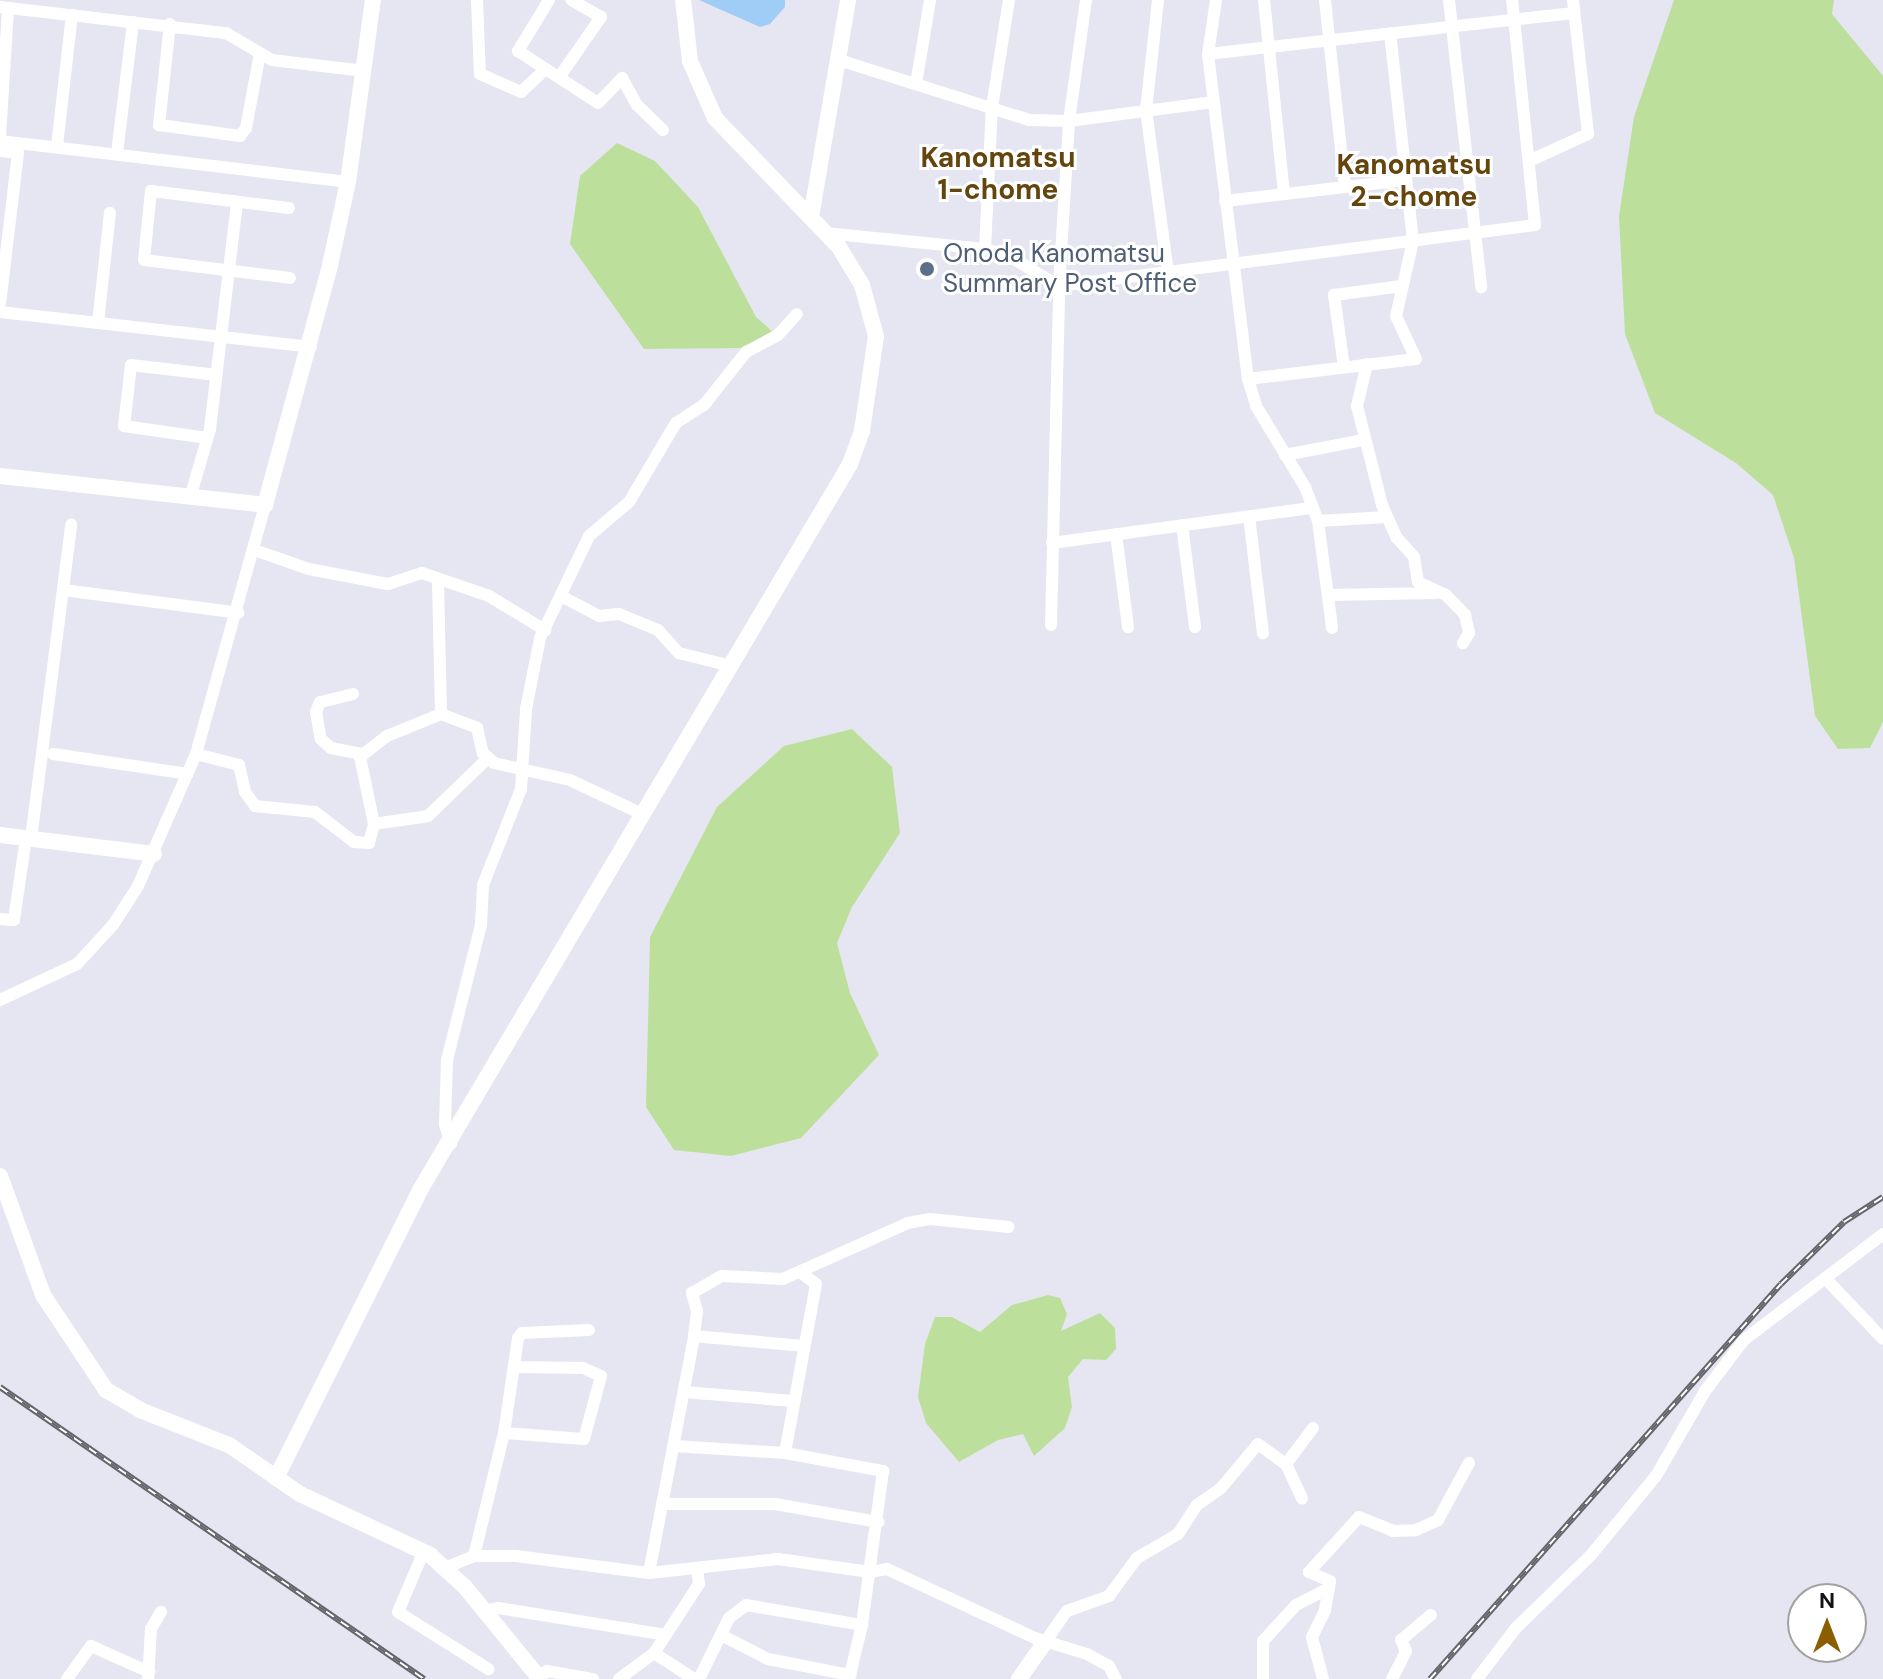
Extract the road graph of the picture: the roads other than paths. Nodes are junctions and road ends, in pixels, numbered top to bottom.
1 (373, 0) edge
2 (477, 0) edge
3 (549, 0) edge
4 (572, 0) edge
5 (683, 0) edge
6 (848, 0) edge
7 (930, 0) edge
8 (1009, 0) edge
9 (1086, 0) edge
10 (1158, 0) edge
11 (1216, 0) edge
12 (1264, 0) edge
13 (1325, 0) edge
14 (1449, 0) edge
15 (1512, 0) edge
16 (1574, 6) edge
17 (4, 7) edge
18 (72, 15) junction
19 (1515, 20) junction
20 (133, 22) junction
21 (170, 24) junction
22 (1452, 27) junction
23 (1390, 33) junction
24 (1329, 40) junction
25 (1269, 47) junction
26 (260, 53) junction
27 (1208, 54) junction
28 (839, 60) junction
29 (1, 68) edge
30 (546, 69) junction
31 (364, 71) junction
32 (560, 76) junction
33 (916, 84) junction
34 (1213, 102) junction
35 (992, 107) junction
36 (1146, 110) junction
37 (1069, 121) junction
38 (663, 130) dead end
39 (0, 138) edge
40 (57, 146) junction
41 (0, 151) edge
42 (117, 153) junction
43 (1529, 161) junction
44 (1406, 180) junction
45 (348, 182) junction
46 (1345, 187) junction
47 (1284, 194) junction
48 (1225, 201) junction
49 (237, 202) junction
50 (289, 208) dead end
51 (110, 213) dead end
52 (811, 217) junction
53 (825, 233) junction
54 (1474, 233) junction
55 (1413, 241) junction
56 (985, 249) junction
57 (1234, 264) junction
58 (229, 271) junction
59 (1168, 273) junction
60 (290, 278) dead end
61 (1059, 286) junction
62 (1402, 286) junction
63 (1481, 287) dead end
64 (0, 303) edge
65 (0, 312) edge
66 (797, 314) dead end
67 (98, 323) junction
68 (221, 337) junction
69 (311, 347) junction
70 (1367, 364) junction
71 (1344, 367) junction
72 (216, 375) junction
73 (1248, 379) junction
74 (207, 438) junction
75 (1363, 440) junction
76 (1285, 455) junction
77 (0, 476) edge
78 (190, 498) junction
79 (265, 505) junction
80 (1311, 508) junction
81 (1249, 516) junction
82 (1387, 517) junction
83 (1318, 521) junction
84 (71, 525) dead end
85 (1182, 525) junction
86 (1116, 534) junction
87 (1052, 543) junction
88 (254, 550) junction
89 (438, 581) junction
90 (63, 590) junction
91 (1439, 593) junction
92 (1328, 595) junction
93 (561, 596) junction
94 (239, 613) junction
95 (1051, 625) dead end
96 (1128, 627) dead end
97 (1195, 627) dead end
98 (1332, 628) dead end
99 (545, 630) junction
100 (1263, 633) dead end
101 (1463, 643) dead end
102 (731, 666) junction
103 (353, 694) dead end
104 (441, 714) junction
105 (53, 754) dead end
106 (196, 754) junction
107 (362, 754) junction
108 (487, 759) junction
109 (524, 770) junction
110 (188, 774) junction
111 (466, 781) junction
112 (447, 811) dead end
113 (644, 815) junction
114 (374, 824) junction
115 (0, 835) edge
116 (28, 838) junction
117 (154, 854) junction
118 (0, 919) edge
119 (0, 1000) edge
120 (451, 1144) junction
121 (2, 1186) edge
122 (1009, 1227) dead end
123 (1883, 1234) edge
124 (799, 1271) junction
125 (1825, 1278) junction
126 (589, 1330) dead end
127 (694, 1336) junction
128 (1883, 1339) edge
129 (803, 1346) junction
130 (514, 1367) junction
131 (684, 1392) junction
132 (794, 1401) junction
133 (1313, 1428) dead end
134 (504, 1433) junction
135 (674, 1446) junction
136 (785, 1453) junction
137 (1469, 1463) dead end
138 (1286, 1464) junction
139 (276, 1478) junction
140 (1302, 1499) dead end
141 (662, 1504) junction
142 (878, 1522) junction
143 (424, 1551) junction
144 (474, 1556) junction
145 (447, 1567) junction
146 (697, 1568) junction
147 (870, 1572) junction
148 (649, 1573) junction
149 (1329, 1588) junction
150 (483, 1611) junction
151 (161, 1612) dead end
152 (1431, 1615) dead end
153 (862, 1625) junction
154 (666, 1635) junction
155 (721, 1635) junction
156 (1045, 1642) junction
157 (654, 1653) junction
158 (488, 1669) dead end
159 (149, 1676) edge
160 (850, 1677) edge
161 (538, 1678) edge
162 (67, 1679) edge
163 (593, 1679) edge
164 (619, 1679) edge
165 (696, 1679) edge
166 (1019, 1679) edge
167 (1116, 1679) edge
168 (1263, 1679) edge
169 (1323, 1679) edge
170 (1392, 1679) edge
171 (1477, 1679) edge

1 - 31 street
2 - 30 street
3 - 30 street
4 - 32 street
5 - 52 street
6 - 28 street
7 - 33 street
8 - 35 street
9 - 37 street
10 - 36 street
11 - 27 street
12 - 25 street
13 - 24 street
14 - 22 street
15 - 19 street
16 - 19 street
16 - 43 street
17 - 18 street
17 - 29 street
18 - 20 street
18 - 40 street
19 - 22 street
19 - 43 street
20 - 21 street
20 - 42 street
21 - 26 street
21 - 26 street
22 - 23 street
22 - 54 street
23 - 24 street
23 - 44 street
24 - 25 street
24 - 46 street
25 - 27 street
25 - 47 street
26 - 31 street
27 - 34 street
28 - 33 street
28 - 52 street
29 - 39 street
30 - 32 street
31 - 45 street
32 - 38 street
33 - 35 street
34 - 36 street
34 - 48 street
35 - 37 street
35 - 56 street
36 - 37 street
36 - 59 street
37 - 61 street
39 - 40 street
40 - 42 street
41 - 64 street
42 - 45 street
43 - 54 street
44 - 46 street
44 - 55 street
45 - 69 street
46 - 47 street
47 - 48 street
48 - 57 street
49 - 50 street
49 - 58 street
49 - 58 street
51 - 67 street
52 - 53 street
53 - 56 street
53 - 102 street
54 - 55 street
54 - 63 street
55 - 57 street
55 - 62 street
56 - 61 street
57 - 59 street
57 - 73 street
58 - 60 street
58 - 68 street
59 - 61 street
61 - 87 street
62 - 70 street
62 - 71 street
65 - 67 street
66 - 93 street
67 - 68 street
68 - 69 street
68 - 72 street
69 - 79 street
70 - 71 street
70 - 75 street
71 - 73 street
72 - 74 street
72 - 74 street
73 - 76 street
74 - 78 street
75 - 76 street
75 - 82 street
76 - 80 street
77 - 78 street
78 - 79 street
79 - 88 street
80 - 81 street
80 - 83 street
81 - 85 street
81 - 100 street
82 - 83 street
82 - 91 street
83 - 92 street
84 - 90 street
85 - 86 street
85 - 97 street
86 - 87 street
86 - 96 street
87 - 95 street
88 - 89 street
88 - 94 street
89 - 99 street
89 - 104 street
90 - 94 street
90 - 116 street
91 - 92 street
91 - 101 street
92 - 98 street
93 - 99 street
93 - 102 street
94 - 106 street
99 - 109 street
102 - 113 street
103 - 107 street
104 - 107 street
104 - 108 street
105 - 110 street
106 - 110 street
106 - 114 street
107 - 114 street
108 - 109 street
108 - 111 street
109 - 113 street
109 - 120 street
110 - 117 street
111 - 112 street
111 - 114 street
113 - 120 street
115 - 116 street
116 - 117 street
116 - 118 street
117 - 119 street
120 - 139 street
121 - 139 street
122 - 124 street
123 - 125 street
124 - 127 street
124 - 129 street
125 - 128 street
125 - 171 street
126 - 130 street
127 - 129 street
127 - 131 street
129 - 132 street
130 - 134 street
130 - 134 street
131 - 132 street
131 - 135 street
132 - 136 street
133 - 138 street
134 - 144 street
135 - 136 street
135 - 141 street
136 - 142 street
137 - 149 street
138 - 140 street
138 - 156 street
139 - 143 street
141 - 142 street
141 - 148 street
142 - 147 street
143 - 145 street
143 - 158 street
144 - 145 street
144 - 148 street
145 - 150 street
146 - 147 street
146 - 148 street
146 - 154 street
147 - 153 street
147 - 156 street
149 - 168 street
149 - 169 street
150 - 154 street
150 - 161 street
151 - 159 street
152 - 170 street
153 - 155 street
153 - 160 street
154 - 157 street
155 - 160 street
155 - 165 street
156 - 166 street
156 - 167 street
157 - 164 street
157 - 165 street
159 - 162 street
161 - 163 street

